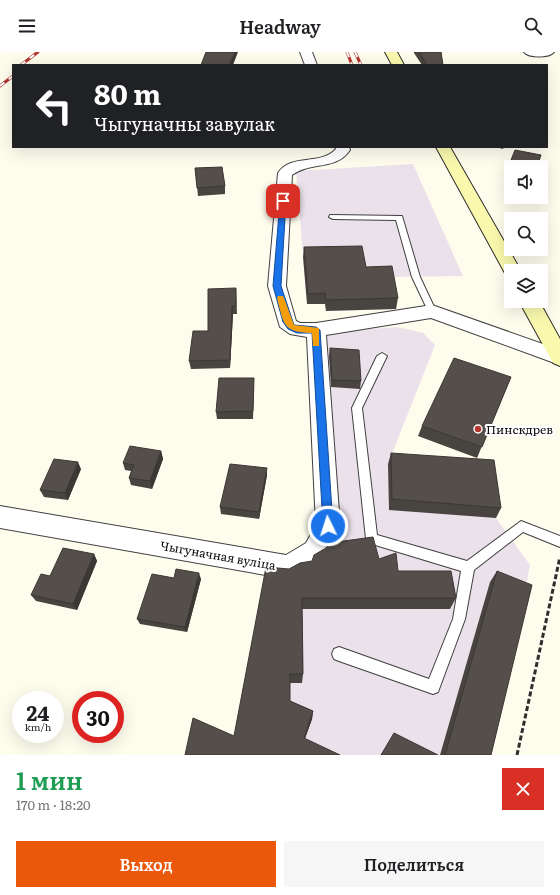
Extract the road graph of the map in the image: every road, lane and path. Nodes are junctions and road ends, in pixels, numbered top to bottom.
1 (306, 52) edge
2 (391, 52) edge
3 (530, 52) edge
4 (548, 52) edge
5 (312, 64) edge
6 (397, 64) edge
7 (342, 148) edge
8 (444, 148) edge
9 (333, 217) dead end
10 (508, 264) edge
11 (533, 308) edge
12 (432, 311) junction
13 (316, 330) junction
14 (382, 356) dead end
15 (560, 358) edge
16 (0, 517) edge
17 (560, 542) edge
18 (560, 557) edge
19 (468, 567) junction
20 (338, 654) dead end
21 (517, 755) edge

1 - 5 street
2 - 6 street
3 - 4 street
7 - 13 street
8 - 10 street
9 - 12 lane
11 - 15 street
12 - 13 street
12 - 15 street
13 - 16 street, Чыгуначная вуліца
14 - 19 lane
17 - 19 lane
18 - 21 path
19 - 20 lane

